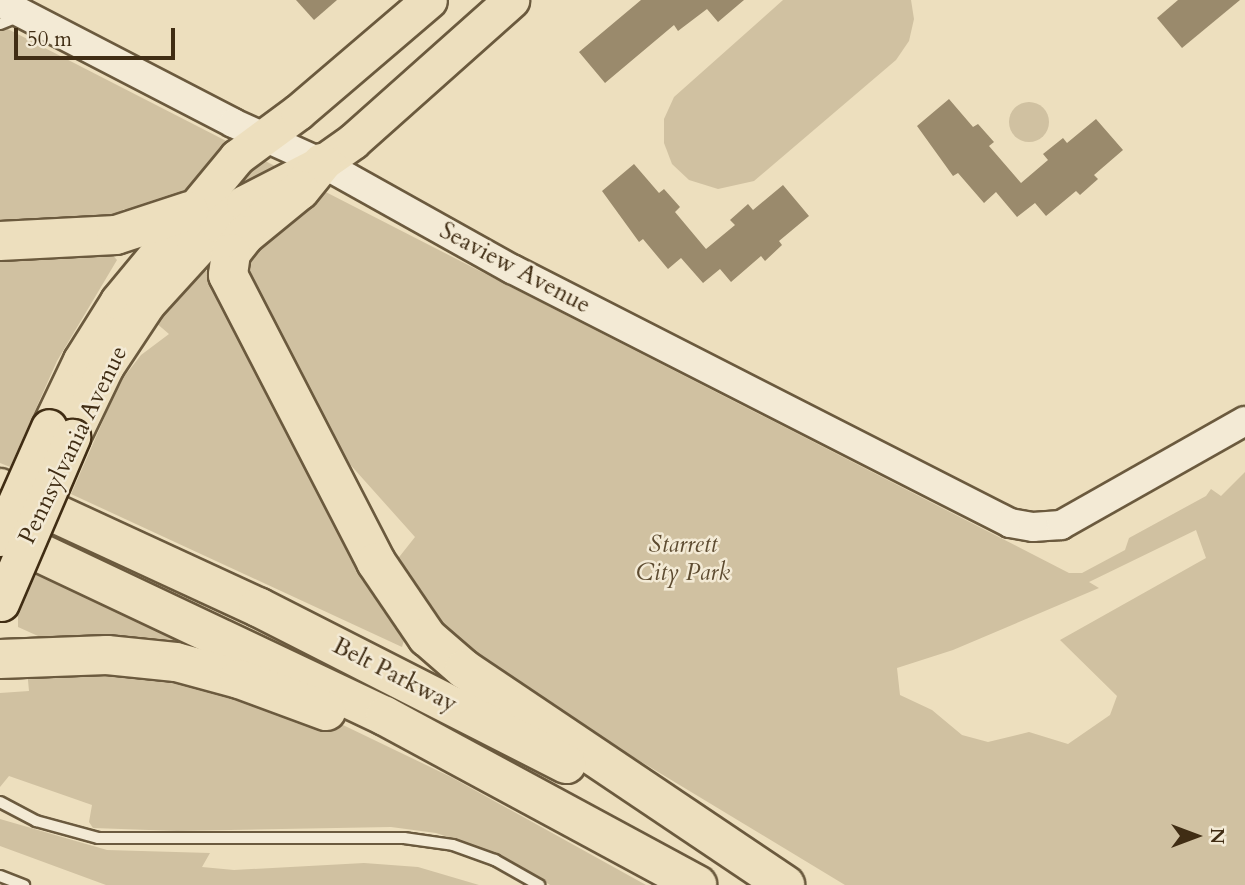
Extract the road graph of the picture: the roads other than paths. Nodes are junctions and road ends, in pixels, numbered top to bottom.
1 (429, 0) edge
2 (511, 0) edge
3 (8, 14) edge
4 (261, 137) junction
5 (322, 163) junction
6 (190, 211) junction
7 (0, 241) edge
8 (1245, 421) edge
9 (61, 432) junction
10 (0, 488) edge
11 (0, 536) edge
12 (0, 603) edge
13 (0, 659) edge
14 (0, 802) edge
15 (0, 876) edge
16 (24, 885) edge
17 (539, 885) edge
18 (674, 885) edge
19 (697, 885) edge
20 (777, 885) edge
21 (785, 885) edge

1 - 4 main road, Pennsylvania Avenue
2 - 5 main road, Pennsylvania Avenue
3 - 4 street, Seaview Avenue
4 - 5 street, Seaview Avenue
4 - 6 main road, Pennsylvania Avenue
5 - 8 street, Seaview Avenue
5 - 9 main road, Pennsylvania Avenue
5 - 21 highway
6 - 7 highway
6 - 9 main road, Pennsylvania Avenue
9 - 11 main road, Pennsylvania Avenue, bridge
9 - 12 main road, Pennsylvania Avenue, bridge
10 - 20 highway, Belt Parkway
11 - 19 highway, Belt Parkway
13 - 18 highway
14 - 17 lane
15 - 16 lane

